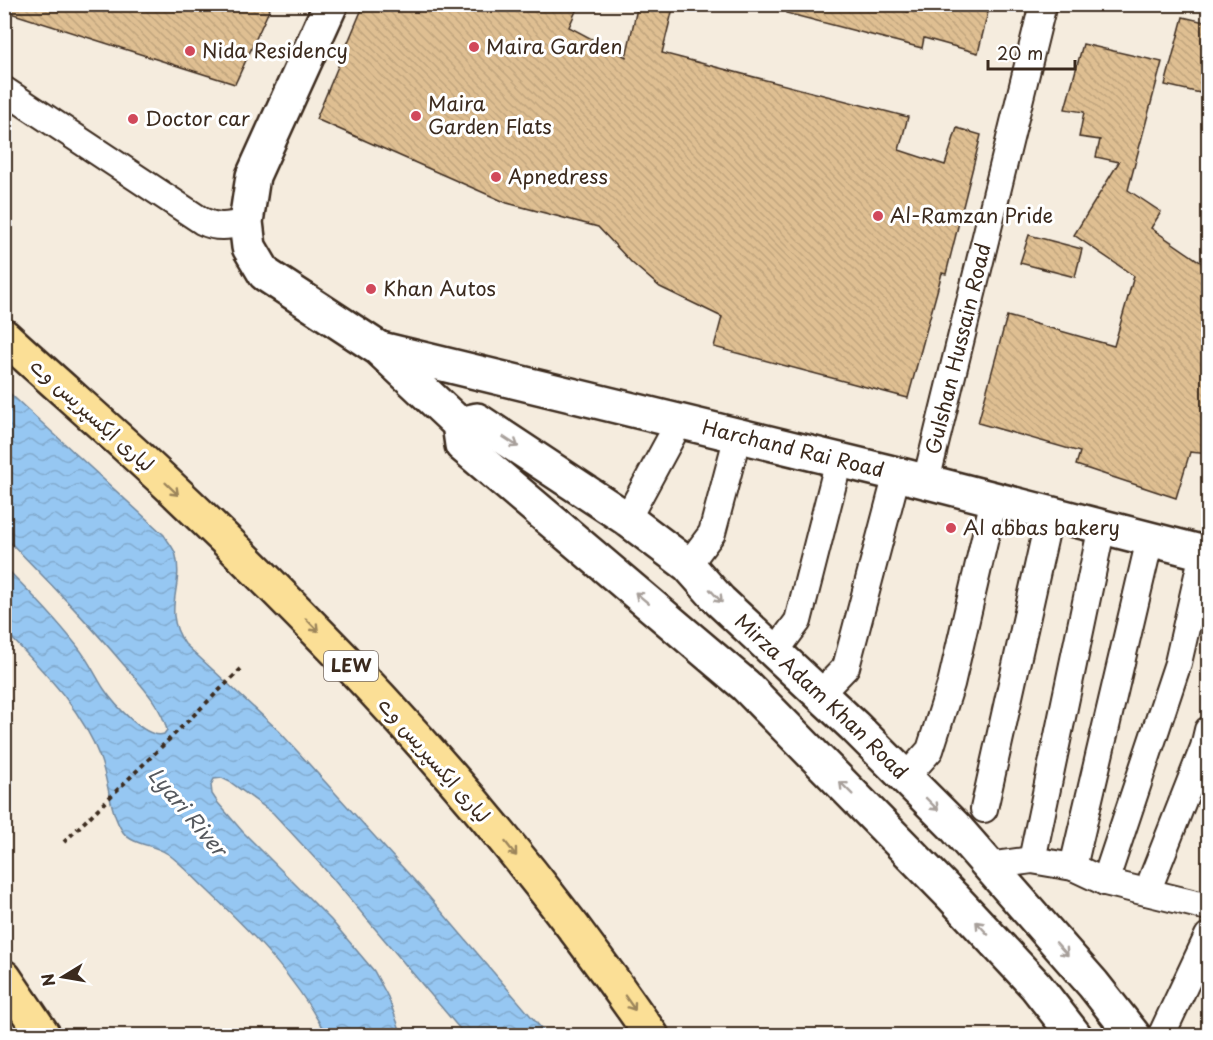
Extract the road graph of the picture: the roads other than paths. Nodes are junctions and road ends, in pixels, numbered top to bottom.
1 (331, 4) edge
2 (1043, 4) edge
3 (4, 90) edge
4 (246, 222) junction
5 (4, 336) edge
6 (378, 348) junction
7 (680, 422) junction
8 (459, 424) junction
9 (738, 435) junction
10 (839, 460) junction
11 (912, 478) junction
12 (994, 499) junction
13 (1050, 513) junction
14 (627, 519) junction
15 (1101, 526) junction
16 (1150, 539) junction
17 (1206, 554) edge
18 (688, 565) junction
19 (775, 652) junction
20 (819, 695) junction
21 (1209, 730) edge
22 (905, 778) junction
23 (984, 809) dead end
24 (1032, 861) junction
25 (988, 866) junction
26 (1073, 867) junction
27 (1105, 882) junction
28 (1147, 892) junction
29 (1209, 907) edge
30 (1209, 936) edge
31 (4, 977) edge
32 (44, 1035) edge
33 (652, 1035) edge
34 (1075, 1035) edge
35 (1134, 1035) edge
36 (1161, 1035) edge

1 - 4 main road
2 - 11 street, Gulshan Hussain Road
3 - 4 street
4 - 6 main road
5 -> 33 highway, لیاری ایکسپریس وے / LEW
6 - 7 main road, Harchand Rai Road
6 - 8 main road
7 - 9 main road, Harchand Rai Road
7 - 14 street
8 -> 14 main road, Mirza Adam Khan Road
34 -> 8 main road
9 - 10 main road, Harchand Rai Road
9 - 18 street
10 - 11 main road, Harchand Rai Road
10 - 19 street
11 - 12 main road, Harchand Rai Road
11 - 20 street, Gulshan Hussain Road
12 - 13 main road, Harchand Rai Road
12 - 22 street
13 - 15 main road, Harchand Rai Road
13 - 23 street
14 - 18 main road, Mirza Adam Khan Road
15 - 16 main road, Harchand Rai Road
15 - 24 street
16 - 17 main road, Harchand Rai Road
16 - 26 street
17 - 27 street
18 -> 19 main road, Mirza Adam Khan Road
19 - 20 main road, Mirza Adam Khan Road
20 - 22 main road, Mirza Adam Khan Road
21 - 28 street
22 -> 25 main road, Mirza Adam Khan Road
24 - 25 street
24 - 26 street
25 -> 35 main road, Mirza Adam Khan Road
26 - 27 street
27 - 28 street
28 - 29 street
30 - 36 street
31 - 32 highway

